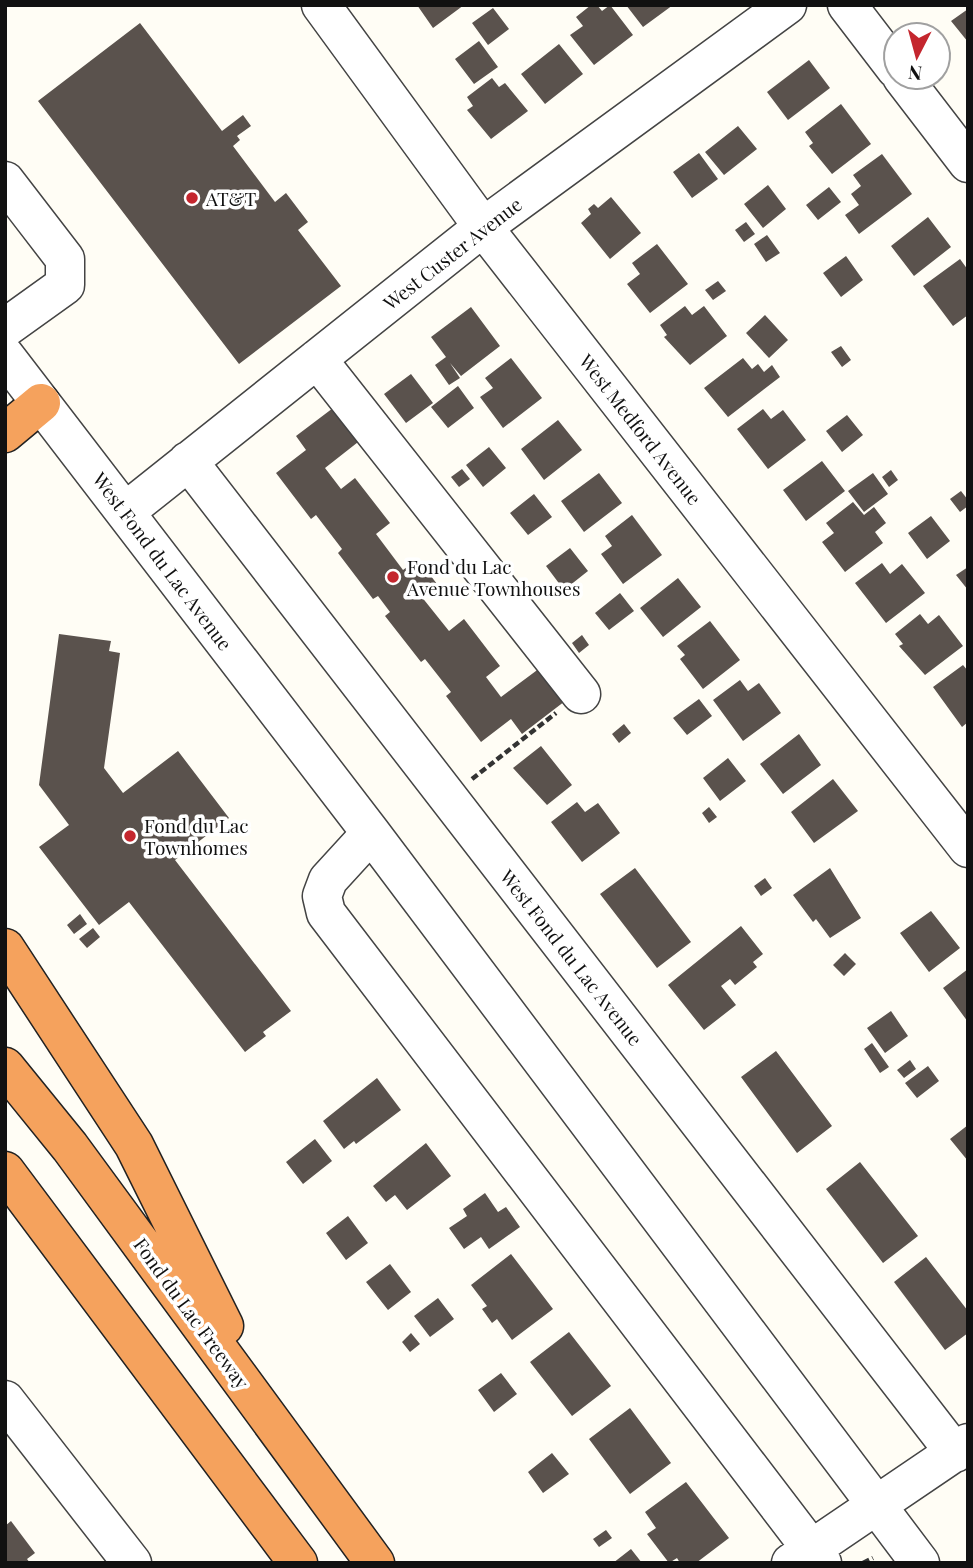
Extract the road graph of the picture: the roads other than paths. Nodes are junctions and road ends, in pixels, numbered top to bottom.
1 (321, 5) edge
2 (787, 5) edge
3 (847, 5) edge
4 (882, 51) edge
5 (913, 91) edge
6 (968, 163) edge
7 (5, 181) edge
8 (483, 227) junction
9 (5, 328) edge
10 (5, 356) edge
11 (317, 359) junction
12 (41, 403) junction
13 (5, 433) edge
14 (188, 461) junction
15 (125, 512) junction
16 (581, 694) road end
17 (371, 833) junction
18 (968, 848) edge
19 (5, 948) edge
20 (5, 1067) edge
21 (5, 1171) edge
22 (5, 1400) edge
23 (273, 1425) junction
24 (961, 1448) edge
25 (877, 1503) junction
26 (808, 1558) edge
27 (132, 1563) edge
28 (298, 1563) edge
29 (375, 1563) edge
30 (920, 1563) edge

1 - 8 street, West Medford Avenue
2 - 8 street, West Custer Avenue
3 - 4 street
5 - 6 street
7 - 9 street
8 - 11 street, West Custer Avenue
8 - 18 street, West Medford Avenue
10 - 12 street, West Fond du Lac Avenue
11 - 14 street, West Custer Avenue
11 - 16 street
12 - 13 highway
12 - 15 street, West Fond du Lac Avenue
14 - 15 street, West Custer Avenue
14 - 24 street, West Fond du Lac Avenue
15 - 17 street, West Fond du Lac Avenue
17 - 25 street, West Fond du Lac Avenue
17 - 26 street
19 - 23 highway
20 - 23 highway, Fond du Lac Freeway
21 - 28 highway
22 - 27 street
23 - 29 highway, Fond du Lac Freeway
24 - 25 street
25 - 26 street
25 - 30 street, West Fond du Lac Avenue

